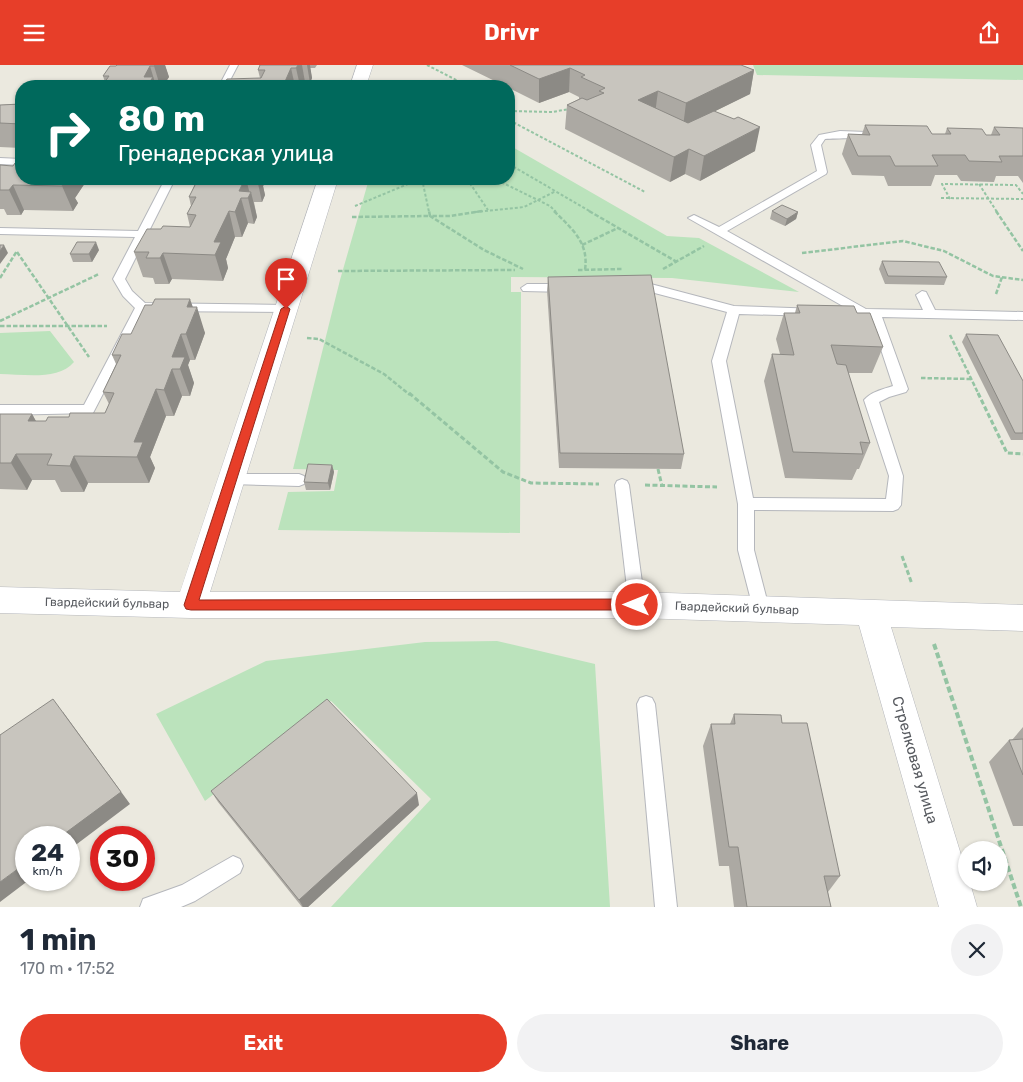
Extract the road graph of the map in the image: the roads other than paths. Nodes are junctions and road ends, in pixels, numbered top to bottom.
1 (234, 65) edge
2 (365, 65) edge
3 (226, 80) edge
4 (360, 80) edge
5 (878, 135) edge
6 (0, 161) edge
7 (15, 162) edge
8 (167, 185) edge
9 (326, 185) edge
10 (694, 218) dead end
11 (0, 231) edge
12 (719, 231) junction
13 (141, 234) junction
14 (617, 287) edge
15 (527, 288) dead end
16 (577, 288) edge
17 (922, 295) dead end
18 (142, 307) junction
19 (286, 309) junction
20 (734, 310) junction
21 (869, 313) junction
22 (935, 314) junction
23 (1023, 316) edge
24 (0, 410) edge
25 (231, 479) junction
26 (299, 480) dead end
27 (622, 485) dead end
28 (746, 504) junction
29 (0, 600) edge
30 (191, 605) junction
31 (637, 605) junction
32 (761, 608) junction
33 (871, 613) junction
34 (1023, 618) edge
35 (646, 704) dead end
36 (233, 866) dead end
37 (151, 907) edge
38 (666, 907) edge
39 (958, 907) edge

1 - 3 lane
2 - 4 street
5 - 12 lane
6 - 7 lane
8 - 13 lane
9 - 19 street
10 - 12 lane
11 - 13 lane
12 - 21 lane
13 - 18 lane
14 - 20 lane
15 - 16 lane
17 - 22 lane
18 - 19 lane
18 - 24 lane
19 - 25 street
20 - 21 lane
20 - 28 lane
21 - 22 lane
21 - 28 lane
22 - 23 lane
25 - 26 lane
25 - 30 street
27 - 31 lane
28 - 32 lane
29 - 30 street, Гвардейский бульвар
30 - 31 street, Гвардейский бульвар
31 - 32 street, Гвардейский бульвар
32 - 33 street, Гвардейский бульвар
33 - 34 street, Гвардейский бульвар
33 - 39 street, Стрелковая улица
35 - 38 lane
36 - 37 lane

